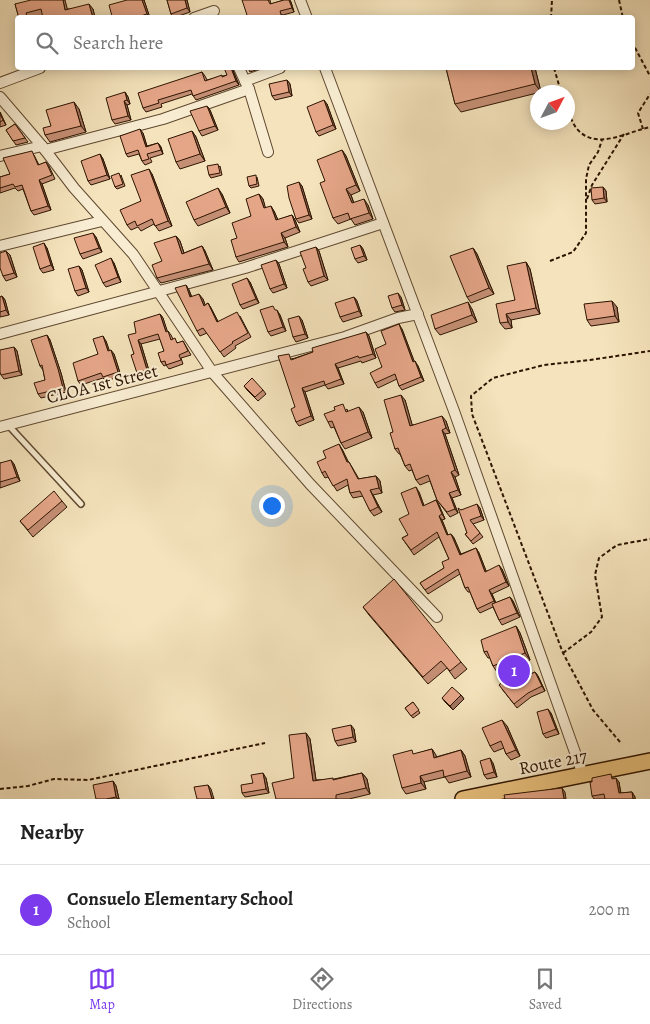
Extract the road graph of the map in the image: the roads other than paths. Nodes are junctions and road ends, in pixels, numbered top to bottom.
1 (210, 0) edge
2 (300, 0) edge
3 (215, 14) edge
4 (305, 15) edge
5 (35, 70) edge
6 (240, 70) edge
7 (276, 70) edge
8 (326, 70) edge
9 (0, 83) edge
10 (247, 85) junction
11 (0, 97) edge
12 (43, 148) junction
13 (268, 152) dead end
14 (0, 156) edge
15 (102, 221) junction
16 (383, 223) junction
17 (0, 246) edge
18 (158, 291) junction
19 (418, 314) junction
20 (0, 334) edge
21 (212, 373) junction
22 (4, 426) edge
23 (81, 504) dead end
24 (437, 617) dead end
25 (650, 761) edge
26 (583, 775) junction
27 (463, 799) edge

1 - 3 street
2 - 4 street
5 - 9 street
6 - 10 street
7 - 10 street
8 - 16 street
10 - 12 street
10 - 13 street
11 - 12 street
12 - 14 street
12 - 15 street
15 - 17 street
15 - 18 street
16 - 18 street
16 - 19 street
18 - 20 street
18 - 21 street
19 - 21 street, CLOA 1st Street
19 - 26 street
21 - 22 street, CLOA 1st Street
21 - 24 street
22 - 23 lane
25 - 26 main road, Route 217
26 - 27 main road, Route 217

